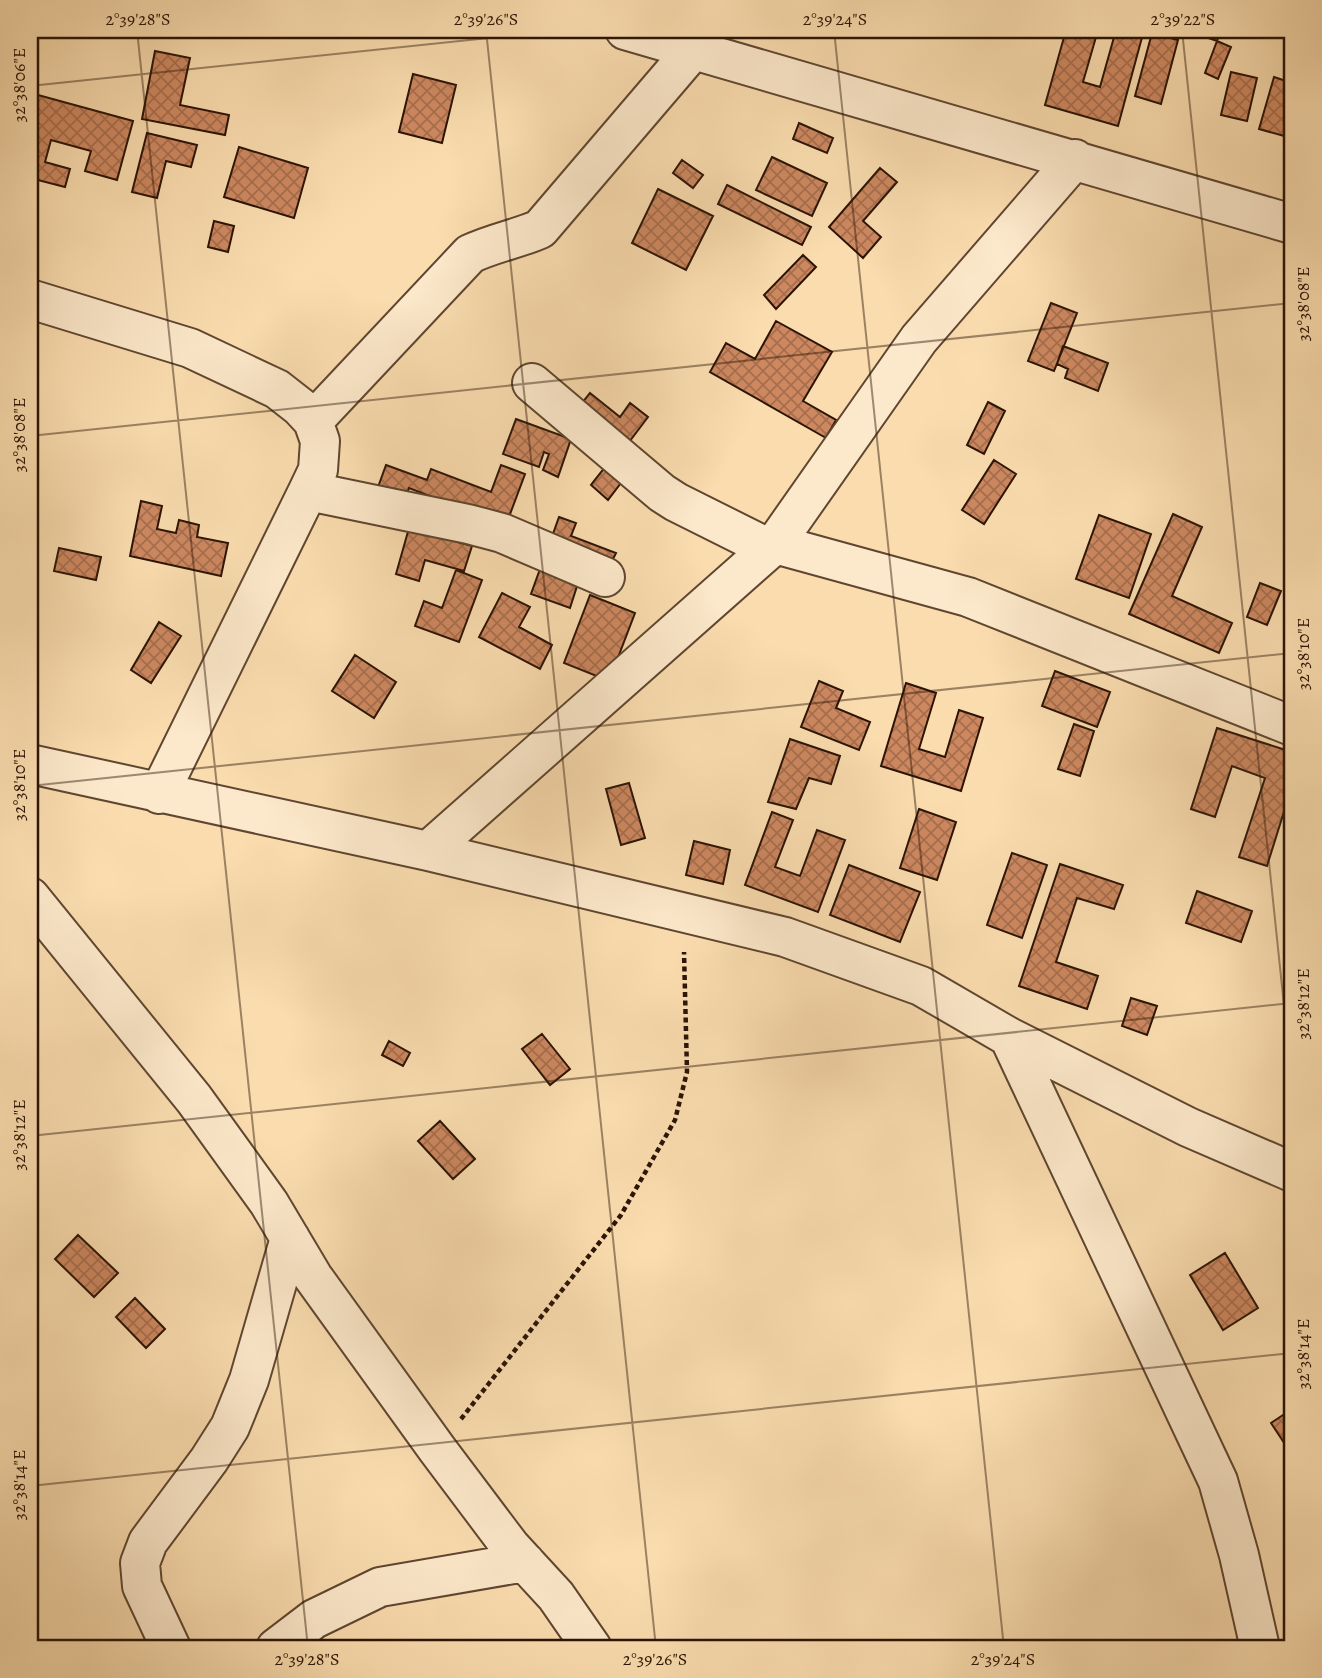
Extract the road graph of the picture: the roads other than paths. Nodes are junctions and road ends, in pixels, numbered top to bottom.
1 (625, 30) edge
2 (736, 45) edge
3 (693, 50) junction
4 (1075, 159) junction
5 (1292, 224) edge
6 (30, 299) edge
7 (532, 383) dead end
8 (313, 421) junction
9 (308, 491) junction
10 (772, 547) junction
11 (605, 578) dead end
12 (1292, 726) edge
13 (30, 764) edge
14 (159, 794) junction
15 (428, 851) junction
16 (30, 897) edge
17 (1009, 1037) junction
18 (1292, 1172) edge
19 (290, 1238) junction
20 (525, 1562) junction
21 (172, 1648) edge
22 (276, 1648) edge
23 (592, 1648) edge
24 (1260, 1648) edge

1 - 3 street
2 - 3 street
2 - 4 street
3 - 8 street
4 - 5 street
4 - 10 street
6 - 8 street
7 - 10 street
8 - 9 street
9 - 11 street
9 - 14 street
10 - 12 street
10 - 15 street
13 - 14 street
14 - 15 street
15 - 17 street
16 - 19 street
17 - 18 street
17 - 24 street
19 - 20 street
19 - 21 street
20 - 22 street
20 - 23 street

